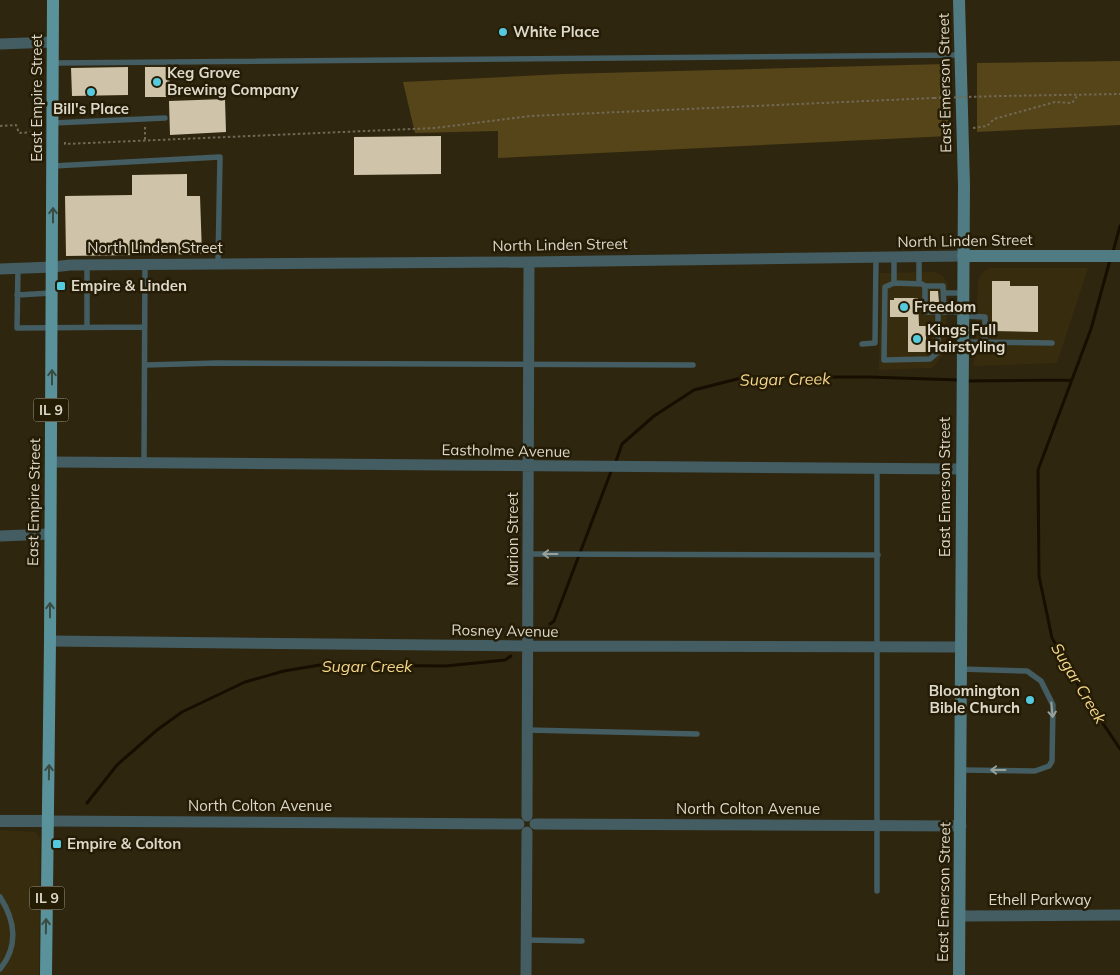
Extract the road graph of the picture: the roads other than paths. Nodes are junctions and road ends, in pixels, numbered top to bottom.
1 (53, 0) edge
2 (960, 0) edge
3 (53, 42) junction
4 (0, 44) edge
5 (961, 56) junction
6 (54, 62) junction
7 (165, 118) dead end
8 (53, 127) junction
9 (53, 166) junction
10 (963, 256) junction
11 (1120, 256) edge
12 (894, 258) junction
13 (919, 258) junction
14 (876, 259) junction
15 (528, 262) junction
16 (145, 264) junction
17 (218, 264) junction
18 (87, 265) junction
19 (53, 267) junction
20 (18, 268) junction
21 (0, 269) edge
22 (894, 283) junction
23 (922, 285) junction
24 (52, 293) junction
25 (944, 293) junction
26 (963, 293) junction
27 (17, 295) junction
28 (941, 312) junction
29 (963, 314) junction
30 (52, 327) junction
31 (87, 327) junction
32 (144, 327) junction
33 (938, 331) junction
34 (962, 340) junction
35 (985, 343) junction
36 (1052, 343) dead end
37 (862, 344) dead end
38 (938, 346) junction
39 (528, 364) junction
40 (145, 365) junction
41 (693, 365) dead end
42 (51, 462) junction
43 (144, 463) junction
44 (528, 466) junction
45 (877, 469) junction
46 (961, 469) junction
47 (50, 534) junction
48 (0, 536) edge
49 (528, 554) junction
50 (878, 555) junction
51 (50, 641) junction
52 (527, 646) junction
53 (878, 647) junction
54 (960, 647) junction
55 (960, 669) junction
56 (527, 730) junction
57 (697, 734) dead end
58 (961, 770) junction
59 (0, 821) edge
60 (48, 821) junction
61 (527, 824) junction
62 (878, 826) junction
63 (961, 826) junction
64 (877, 891) dead end
65 (0, 897) edge
66 (1120, 915) edge
67 (960, 916) junction
68 (526, 940) junction
69 (582, 941) dead end
70 (0, 969) edge
71 (46, 975) edge
72 (526, 975) edge
73 (959, 975) edge

1 - 3 main road, East Empire Street / IL 9
2 - 5 main road, East Emerson Street
3 - 4 street
3 - 6 main road, East Empire Street / IL 9
5 - 6 lane
5 - 10 main road, East Emerson Street
6 - 8 main road, East Empire Street / IL 9
7 - 8 lane
8 - 9 main road, East Empire Street / IL 9
9 - 17 lane
19 -> 9 main road, East Empire Street / IL 9
10 - 11 main road, North Linden Street
10 - 13 street, North Linden Street
10 - 26 main road, East Emerson Street
12 - 13 street, North Linden Street
12 - 14 street, North Linden Street
12 - 22 lane
13 - 23 lane
14 - 15 street, North Linden Street
14 - 37 lane
15 - 17 street, North Linden Street
15 - 39 street, Marion Street
16 - 17 street, North Linden Street
16 - 18 street, North Linden Street
16 - 32 lane
18 - 19 street, North Linden Street
18 - 31 lane
19 - 20 street, North Linden Street
19 - 24 main road, East Empire Street / IL 9
20 - 21 street, North Linden Street
20 - 27 lane
22 - 23 lane
22 - 38 lane
23 - 25 lane
23 - 28 lane
24 - 27 lane
24 - 30 main road, East Empire Street / IL 9
25 - 26 lane
25 - 28 lane
26 - 29 main road, East Emerson Street
27 - 30 lane
28 - 29 lane
28 - 33 lane
29 - 34 main road, East Emerson Street
29 - 35 lane
30 - 31 lane
42 -> 30 main road, East Empire Street / IL 9
31 - 32 lane
32 - 40 lane
33 - 34 lane
33 - 38 lane
34 - 35 lane
34 - 38 lane
34 - 46 main road, East Emerson Street
35 - 36 lane
39 - 40 lane
39 - 41 lane
39 - 44 street, Marion Street
40 - 43 lane
42 - 43 street, Eastholme Avenue
42 - 47 main road, East Empire Street / IL 9
43 - 44 street, Eastholme Avenue
44 - 45 street, Eastholme Avenue
44 - 49 street, Marion Street
45 - 46 street, Eastholme Avenue
45 - 50 lane
46 - 54 main road, East Emerson Street
47 - 48 street
51 -> 47 main road, East Empire Street / IL 9
50 -> 49 lane
49 - 52 street, Marion Street
50 - 53 lane
51 - 52 street, Rosney Avenue
60 -> 51 main road, East Empire Street / IL 9
52 - 53 street, Rosney Avenue
52 - 56 street, Marion Street
53 - 54 street, Rosney Avenue
53 - 62 lane
54 - 55 main road, East Emerson Street
55 - 58 main road, East Emerson Street
55 -> 58 lane
56 - 57 lane
56 - 61 street, Marion Street
58 - 63 main road, East Emerson Street
59 - 60 street, North Colton Avenue
60 - 61 street, North Colton Avenue
71 -> 60 main road, East Empire Street / IL 9
61 - 62 street, North Colton Avenue
61 - 68 street, Marion Street
62 - 63 street, North Colton Avenue
62 - 64 lane
63 - 67 main road, East Emerson Street
65 - 70 lane
66 - 67 street, Ethell Parkway
67 - 73 main road, East Emerson Street
68 - 69 lane
68 - 72 street, Marion Street

